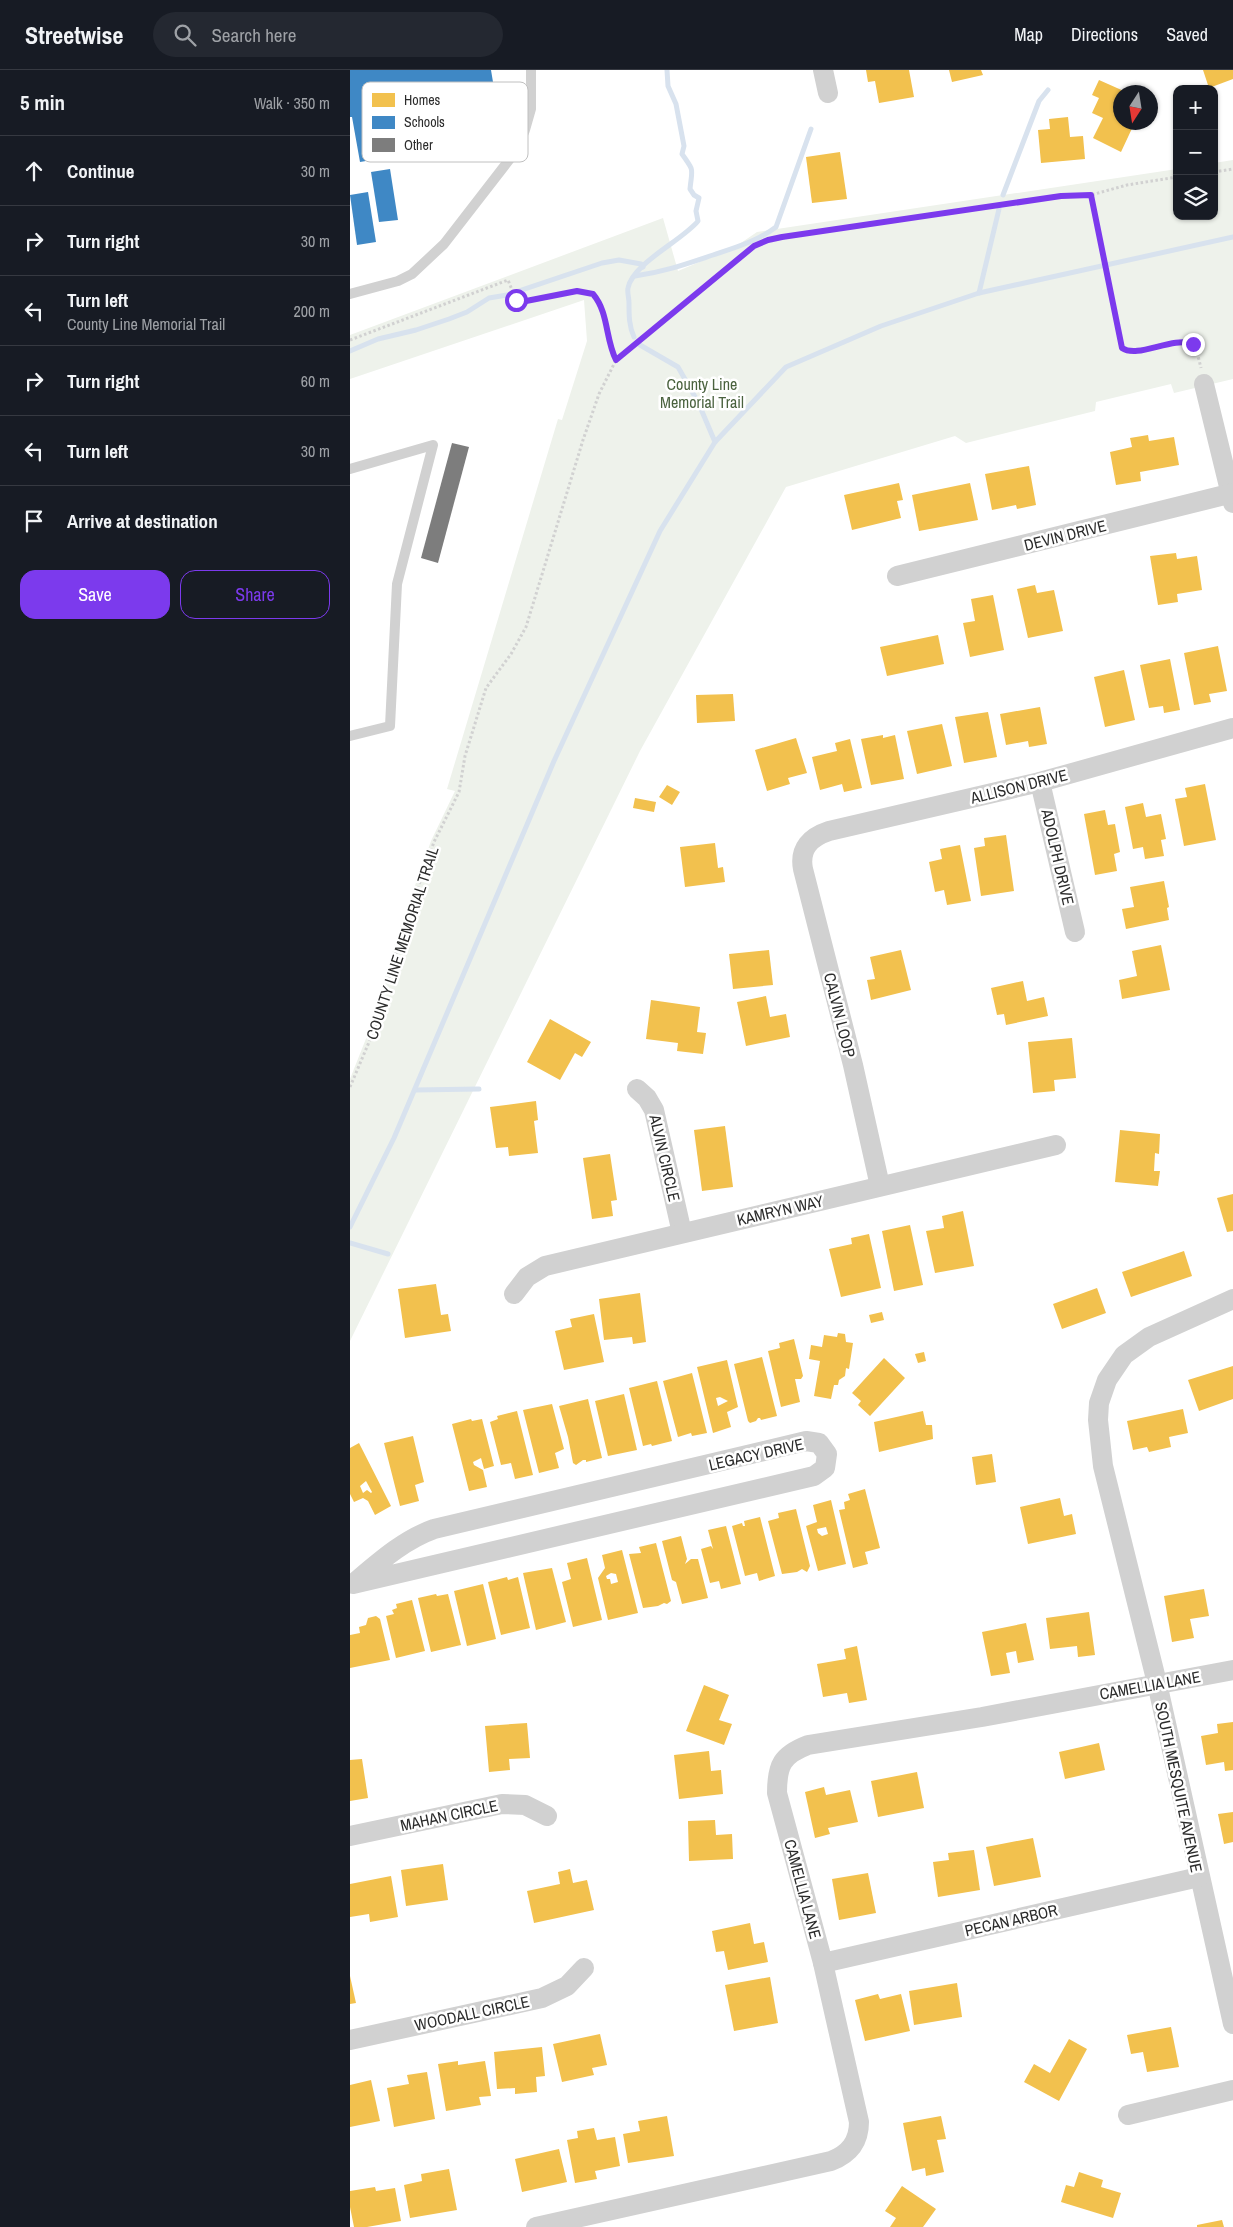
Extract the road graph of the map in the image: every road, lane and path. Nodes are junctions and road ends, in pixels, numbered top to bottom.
1 (531, 70) edge
2 (823, 70) edge
3 (828, 94) dead end
4 (528, 120) edge
5 (507, 162) edge
6 (1233, 169) edge
7 (1218, 171) edge
8 (1173, 178) edge
9 (1091, 195) junction
10 (350, 294) edge
11 (350, 340) edge
12 (616, 360) junction
13 (1204, 384) joint
14 (350, 469) edge
15 (1232, 497) edge
16 (897, 576) dead end
17 (1233, 728) edge
18 (350, 736) edge
19 (1040, 782) junction
20 (807, 844) joint
21 (1076, 932) dead end
22 (350, 1087) edge
23 (637, 1089) dead end
24 (1056, 1145) dead end
25 (880, 1186) junction
26 (682, 1233) junction
27 (514, 1294) dead end
28 (1233, 1299) edge
29 (352, 1586) edge
30 (1233, 1670) edge
31 (1157, 1683) junction
32 (547, 1816) dead end
33 (350, 1836) edge
34 (1199, 1877) junction
35 (823, 1963) junction
36 (584, 1968) dead end
37 (1233, 2024) edge
38 (350, 2040) edge
39 (1233, 2090) edge
40 (1128, 2115) dead end
41 (536, 2227) edge

1 - 4 lane
2 - 3 street
5 - 10 lane
6 - 7 path
8 - 9 path, COUNTY LINE MEMORIAL TRAIL
9 - 12 path, COUNTY LINE MEMORIAL TRAIL
9 - 13 path
11 - 12 path
12 - 22 path, COUNTY LINE MEMORIAL TRAIL
13 - 15 street
14 - 18 lane
15 - 16 street, DEVIN DRIVE
17 - 19 street, ALLISON DRIVE
19 - 20 street, ALLISON DRIVE
19 - 21 street, ADOLPH DRIVE
20 - 25 street, CALVIN LOOP
23 - 26 street, ALVIN CIRCLE
24 - 25 street, KAMRYN WAY
25 - 26 street, KAMRYN WAY
26 - 27 street, KAMRYN WAY
28 - 31 street, SOUTH MESQUITE AVENUE
29 - 29 street, LEGACY DRIVE
30 - 31 street, CAMELLIA LANE
31 - 34 street, SOUTH MESQUITE AVENUE
31 - 35 street, CAMELLIA LANE
32 - 33 street, MAHAN CIRCLE
34 - 35 street, PECAN ARBOR
34 - 37 street, SOUTH MESQUITE AVENUE
35 - 41 street, CAMELLIA LANE
36 - 38 street, WOODALL CIRCLE
39 - 40 street

